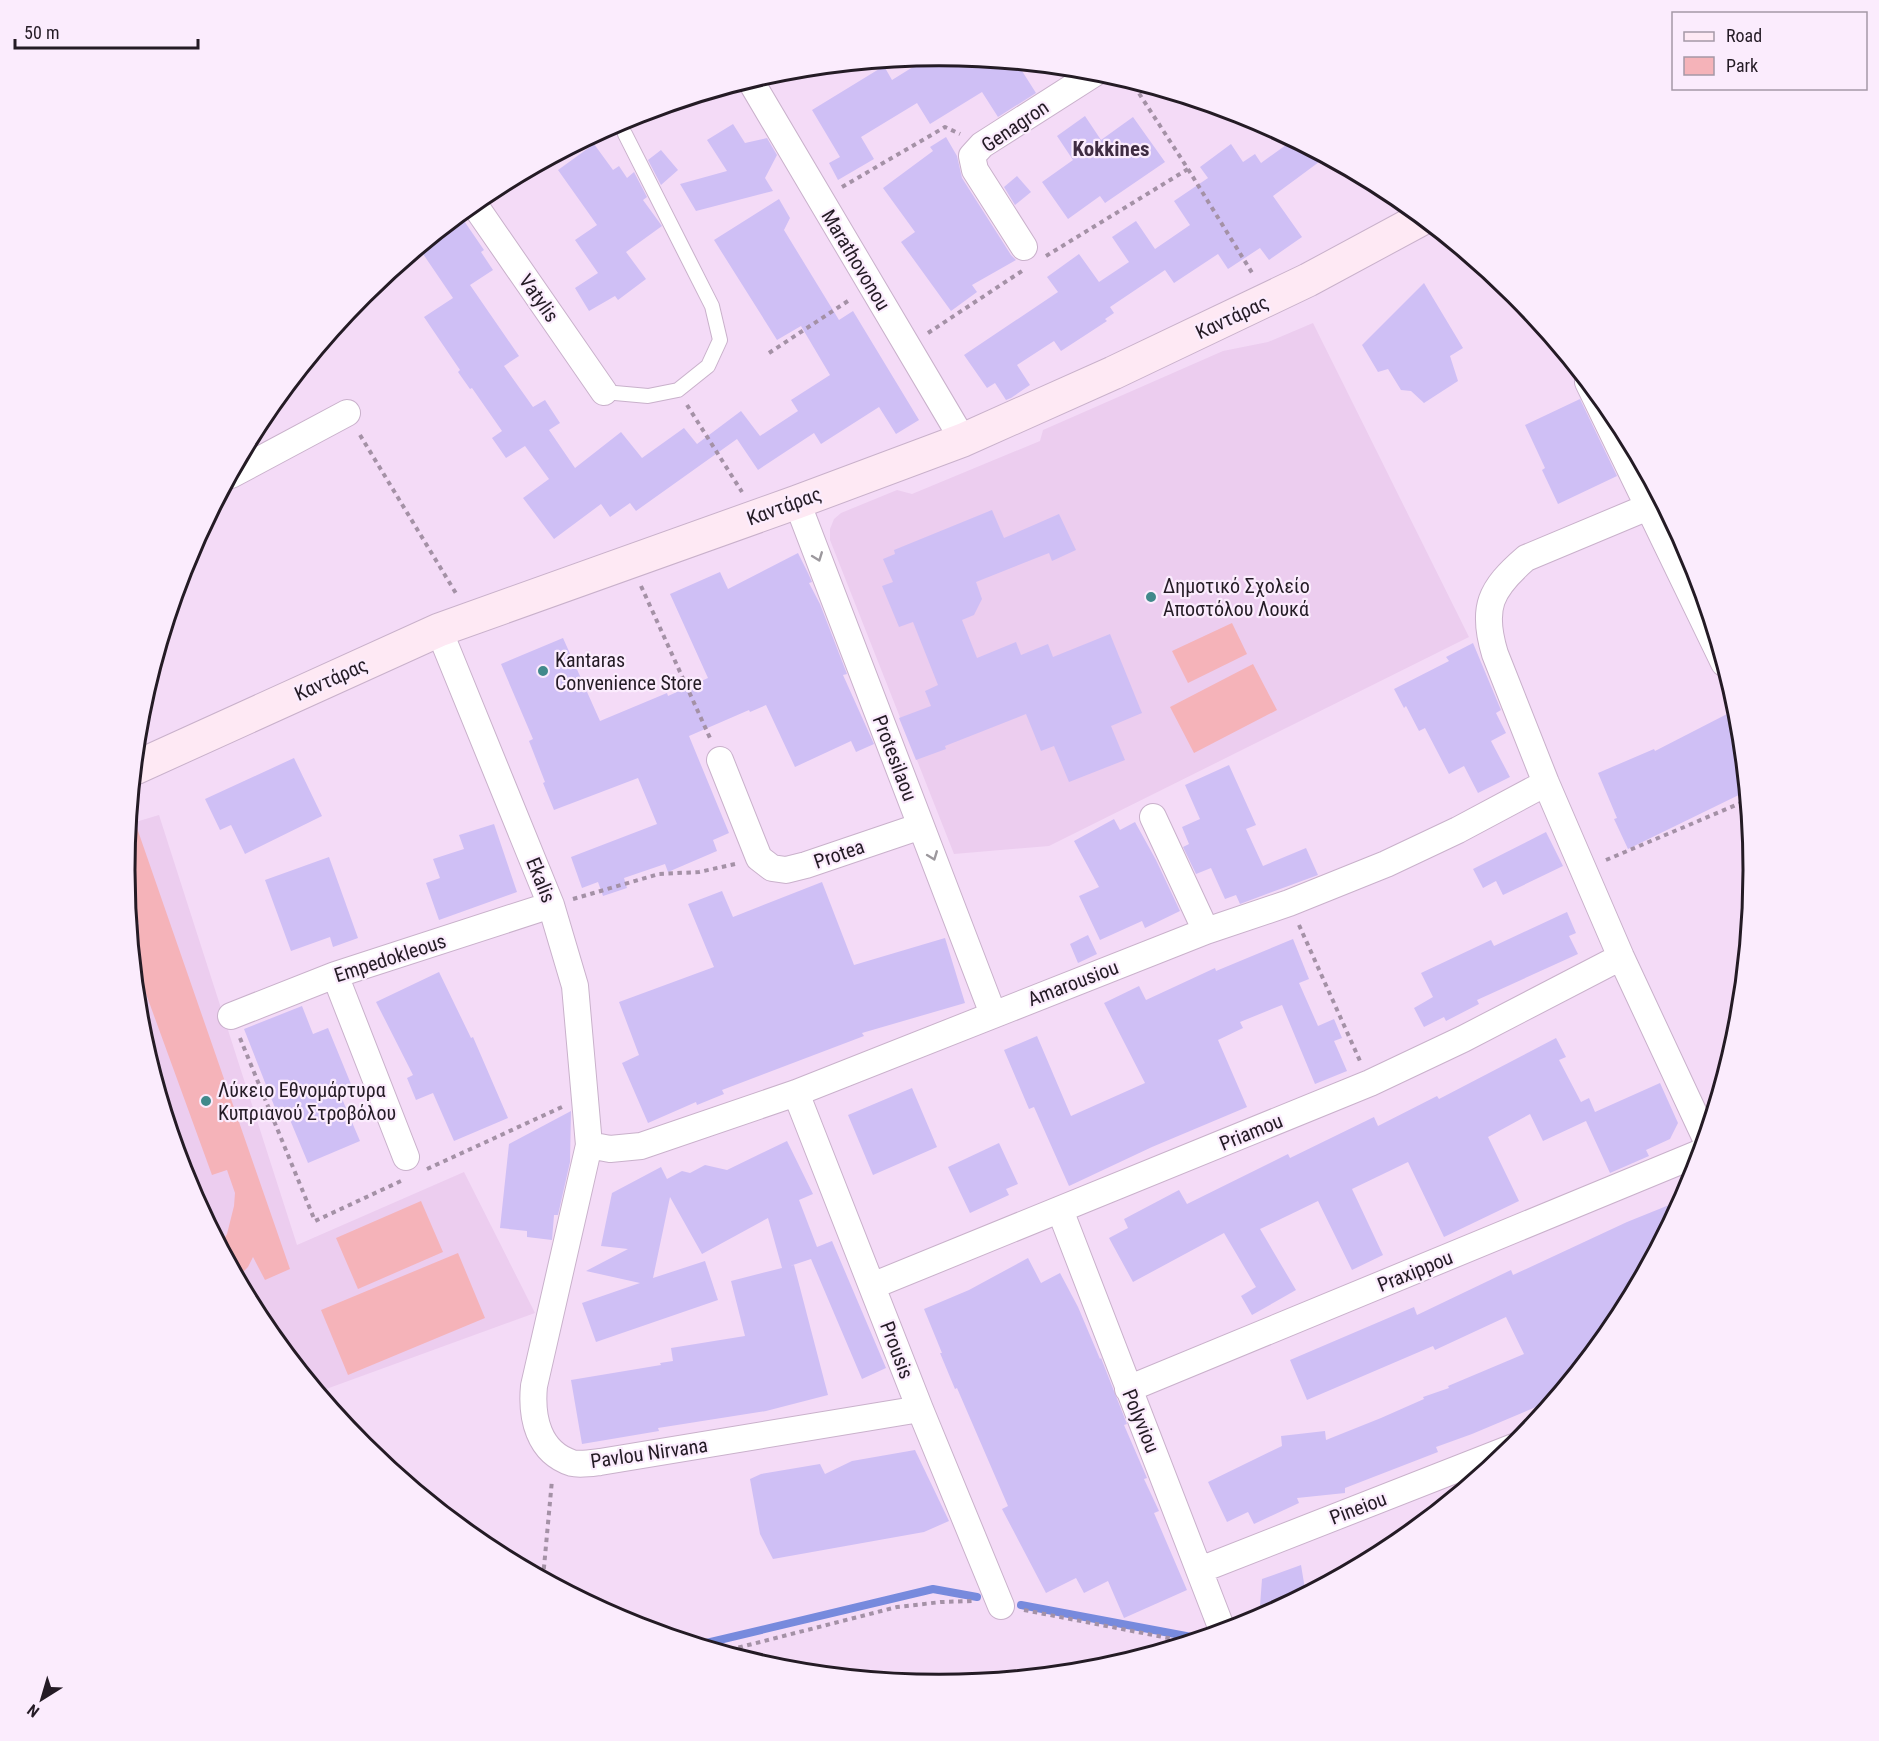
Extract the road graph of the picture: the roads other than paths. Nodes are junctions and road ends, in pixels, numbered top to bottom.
1 (1080, 78) edge
2 (754, 88) edge
3 (625, 134) dead end
4 (479, 212) edge
5 (1415, 222) edge
6 (1031, 258) road end
7 (604, 392) joint
8 (347, 413) road end
9 (1609, 425) edge
10 (963, 440) junction
11 (243, 469) edge
12 (797, 502) junction
13 (1648, 507) junction
14 (1701, 613) edge
15 (440, 630) junction
16 (720, 760) road end
17 (142, 765) edge
18 (1546, 783) junction
19 (1153, 818) dead end
20 (921, 825) junction
21 (551, 905) junction
22 (1206, 931) junction
23 (1621, 957) junction
24 (335, 975) junction
25 (993, 1014) junction
26 (231, 1016) road end
27 (796, 1093) junction
28 (1701, 1129) edge
29 (589, 1144) junction
30 (1691, 1157) edge
31 (413, 1168) road end
32 (1060, 1210) junction
33 (872, 1286) junction
34 (1128, 1389) junction
35 (920, 1409) junction
36 (1490, 1456) edge
37 (1200, 1570) junction
38 (1001, 1606) road end
39 (1220, 1624) edge

1 - 6 street, Genagron
2 - 10 street, Marathovonou
3 - 7 lane
4 - 7 street, Vatylis
5 - 10 street, Καντάρας
8 - 11 street
9 - 13 street
10 - 12 street, Καντάρας
12 - 15 street, Καντάρας
12 -> 20 street, Protesilaou
13 - 14 street
13 - 18 street
15 - 17 street, Καντάρας
15 - 21 street, Ekalis
16 - 20 street, Protea
18 - 22 street, Amarousiou
18 - 23 street
19 - 22 street
20 -> 25 street, Protesilaou
21 - 24 street, Empedokleous
21 - 29 street, Ekalis
22 - 25 street, Amarousiou
23 - 28 street
23 - 32 street, Priamou
24 - 26 street, Empedokleous
24 - 31 street
25 - 27 street, Amarousiou
27 - 29 street, Amarousiou
27 - 33 street, Prousis
29 - 35 street, Pavlou Nirvana
30 - 34 street, Praxippou
32 - 33 street, Priamou
32 - 34 street, Polyviou
33 - 35 street, Prousis
34 - 37 street, Polyviou
35 - 38 street, Prousis
36 - 37 street, Pineiou
37 - 39 street, Polyviou

